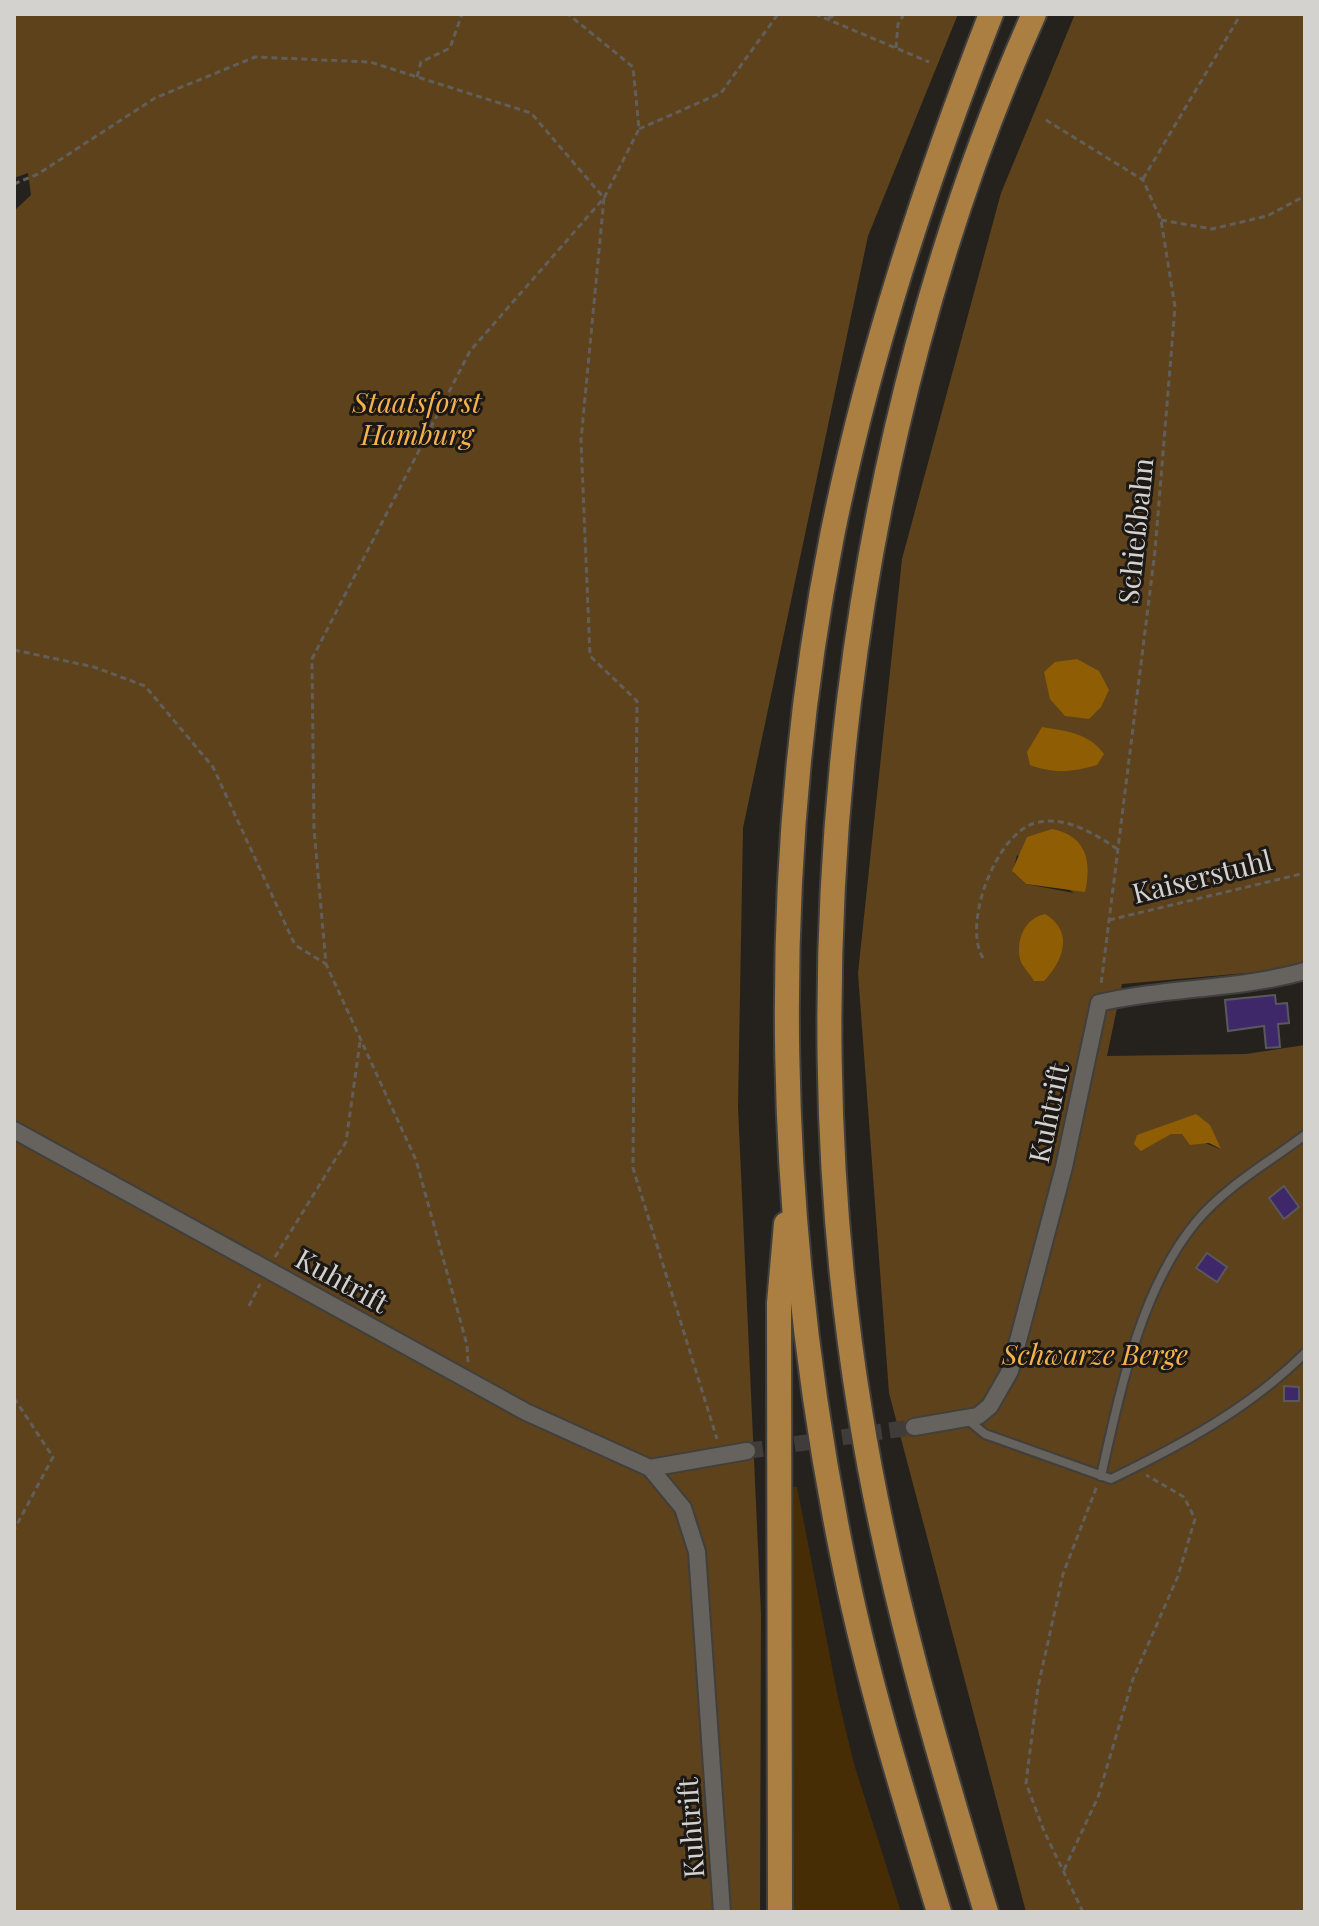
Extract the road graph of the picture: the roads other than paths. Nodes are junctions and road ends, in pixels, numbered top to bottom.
1 (991, 14) edge
2 (1034, 14) edge
3 (1305, 971) edge
4 (14, 1130) edge
5 (1305, 1135) edge
6 (791, 1174) junction
7 (1305, 1353) edge
8 (968, 1420) junction
9 (914, 1427) tunnel mouth
10 (747, 1451) tunnel mouth
11 (650, 1468) junction
12 (1101, 1476) junction
13 (722, 1912) edge
14 (780, 1912) edge
15 (939, 1912) edge
16 (986, 1912) edge

1 - 6 highway
2 - 16 highway
3 - 8 street, Kuhtrift
4 - 11 street, Kuhtrift
5 - 12 lane
6 - 14 highway
6 - 15 highway
7 - 12 lane
8 - 9 street
8 - 12 lane
10 - 11 street
11 - 13 street, Kuhtrift

